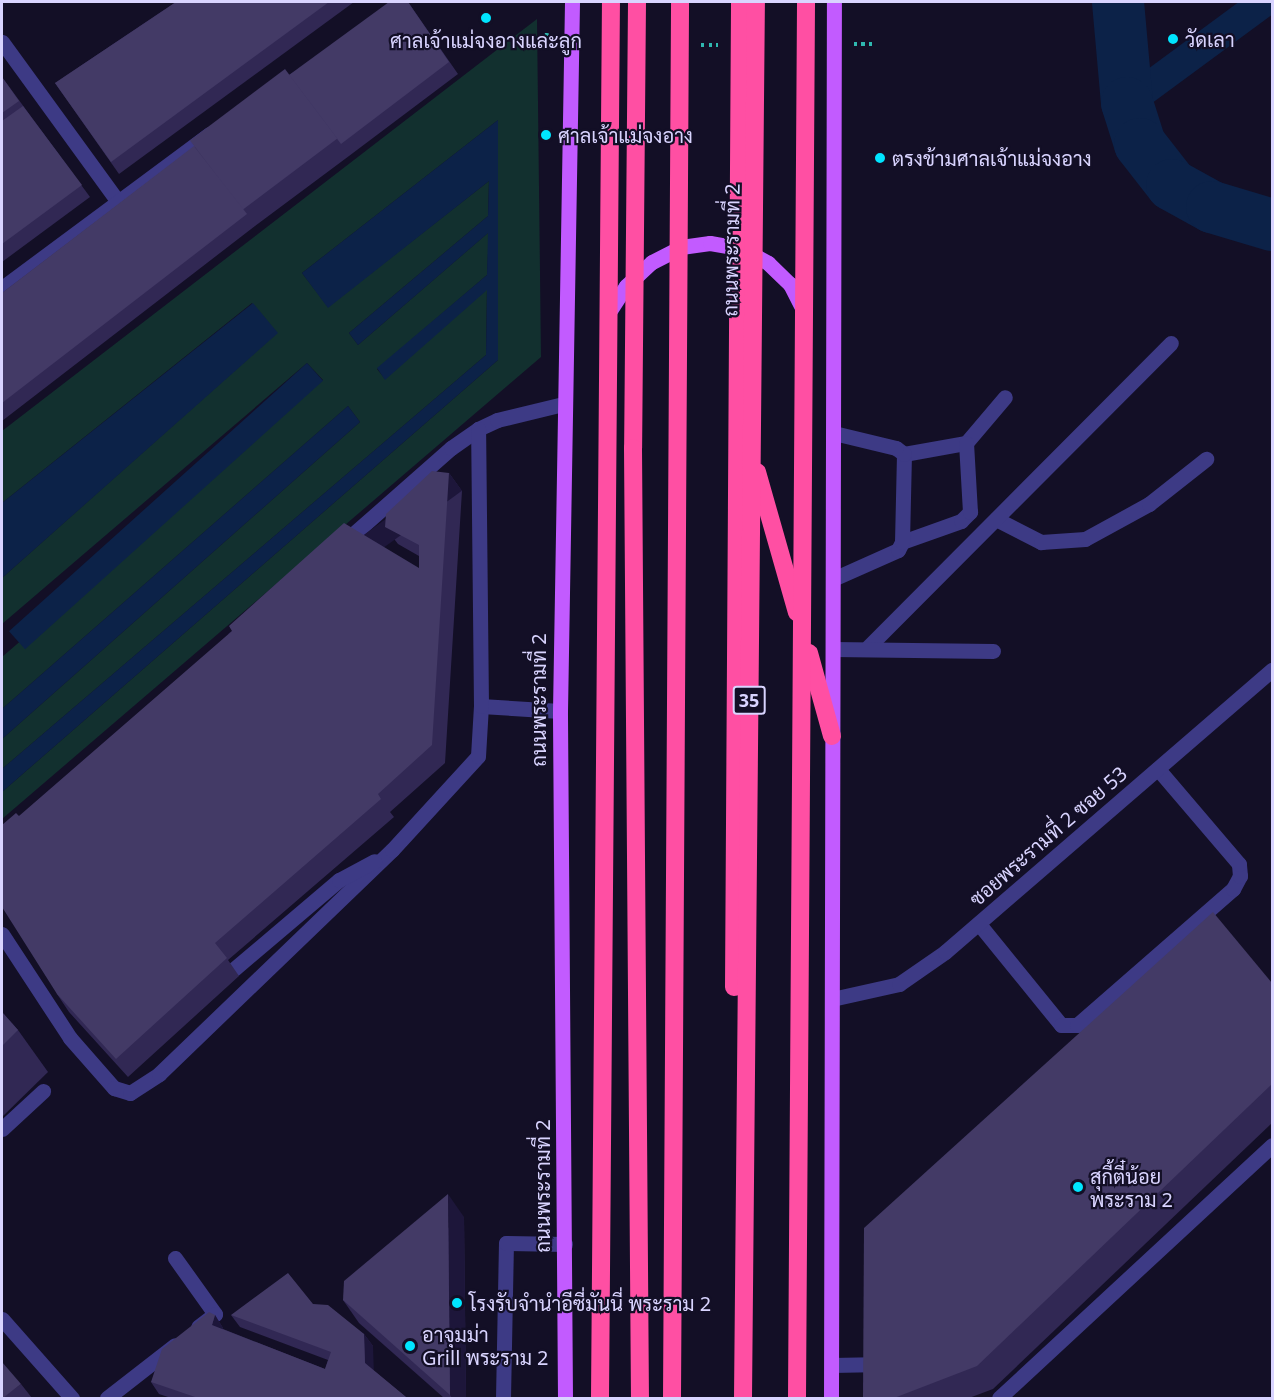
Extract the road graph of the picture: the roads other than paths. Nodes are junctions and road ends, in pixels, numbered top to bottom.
1 (572, 2) edge
2 (611, 2) edge
3 (637, 2) edge
4 (680, 2) edge
5 (740, 2) edge
6 (756, 2) edge
7 (806, 2) edge
8 (834, 2) edge
9 (2, 42) edge
10 (222, 125) edge
11 (117, 200) junction
12 (2, 288) edge
13 (609, 312) junction
14 (805, 312) junction
15 (1171, 343) dead end
16 (1005, 397) dead end
17 (563, 404) junction
18 (478, 429) junction
19 (834, 433) junction
20 (966, 443) junction
21 (752, 453) junction
22 (904, 454) junction
23 (1206, 459) dead end
24 (996, 519) junction
25 (902, 542) junction
26 (332, 553) edge
27 (833, 579) junction
28 (868, 647) junction
29 (833, 649) junction
30 (993, 651) dead end
31 (1272, 670) edge
32 (481, 706) junction
33 (560, 711) junction
34 (832, 736) junction
35 (1158, 769) junction
36 (392, 850) junction
37 (979, 924) junction
38 (2, 934) edge
39 (234, 969) dead end
40 (832, 999) junction
41 (43, 1091) dead end
42 (2, 1130) edge
43 (1272, 1145) edge
44 (565, 1244) junction
45 (175, 1258) dead end
46 (2, 1319) edge
47 (897, 1364) edge
48 (832, 1365) junction
49 (72, 1398) edge
50 (106, 1398) edge
51 (503, 1398) edge
52 (565, 1398) edge
53 (600, 1398) edge
54 (640, 1398) edge
55 (672, 1398) edge
56 (732, 1398) edge
57 (743, 1398) edge
58 (797, 1398) edge
59 (831, 1398) edge
60 (999, 1398) edge

1 - 17 main road, ถนนพระรามที่ 2
2 - 13 highway
3 - 54 highway
4 - 55 highway
5 - 56 highway
6 - 21 highway, ถนนพระรามที่ 2 / 35
7 - 14 highway
8 - 19 main road
9 - 11 street
10 - 11 street
11 - 12 street
13 - 14 main road
13 - 53 highway
14 - 58 highway
15 - 24 street
16 - 20 street
17 - 18 street
17 - 33 main road, ถนนพระรามที่ 2
18 - 26 street
18 - 32 street
19 - 22 street
19 - 27 main road
20 - 22 street
20 - 25 street
21 - 34 highway
21 - 57 highway, ถนนพระรามที่ 2 / 35
22 - 25 street
23 - 24 street
24 - 28 street
25 - 27 street
27 - 29 main road
28 - 29 street
28 - 30 street
29 - 34 main road
31 - 35 street, ซอยพระรามที่ 2 ซอย 53
32 - 33 street
32 - 36 street
33 - 44 main road, ถนนพระรามที่ 2
34 - 40 main road
35 - 37 street, ซอยพระรามที่ 2 ซอย 53
35 - 37 street
36 - 38 street
36 - 39 street
37 - 40 street, ซอยพระรามที่ 2 ซอย 53
40 - 48 main road
41 - 42 street
43 - 60 street
44 - 51 street
44 - 52 main road, ถนนพระรามที่ 2
45 - 50 street
46 - 49 street
47 - 48 street
48 - 59 main road

